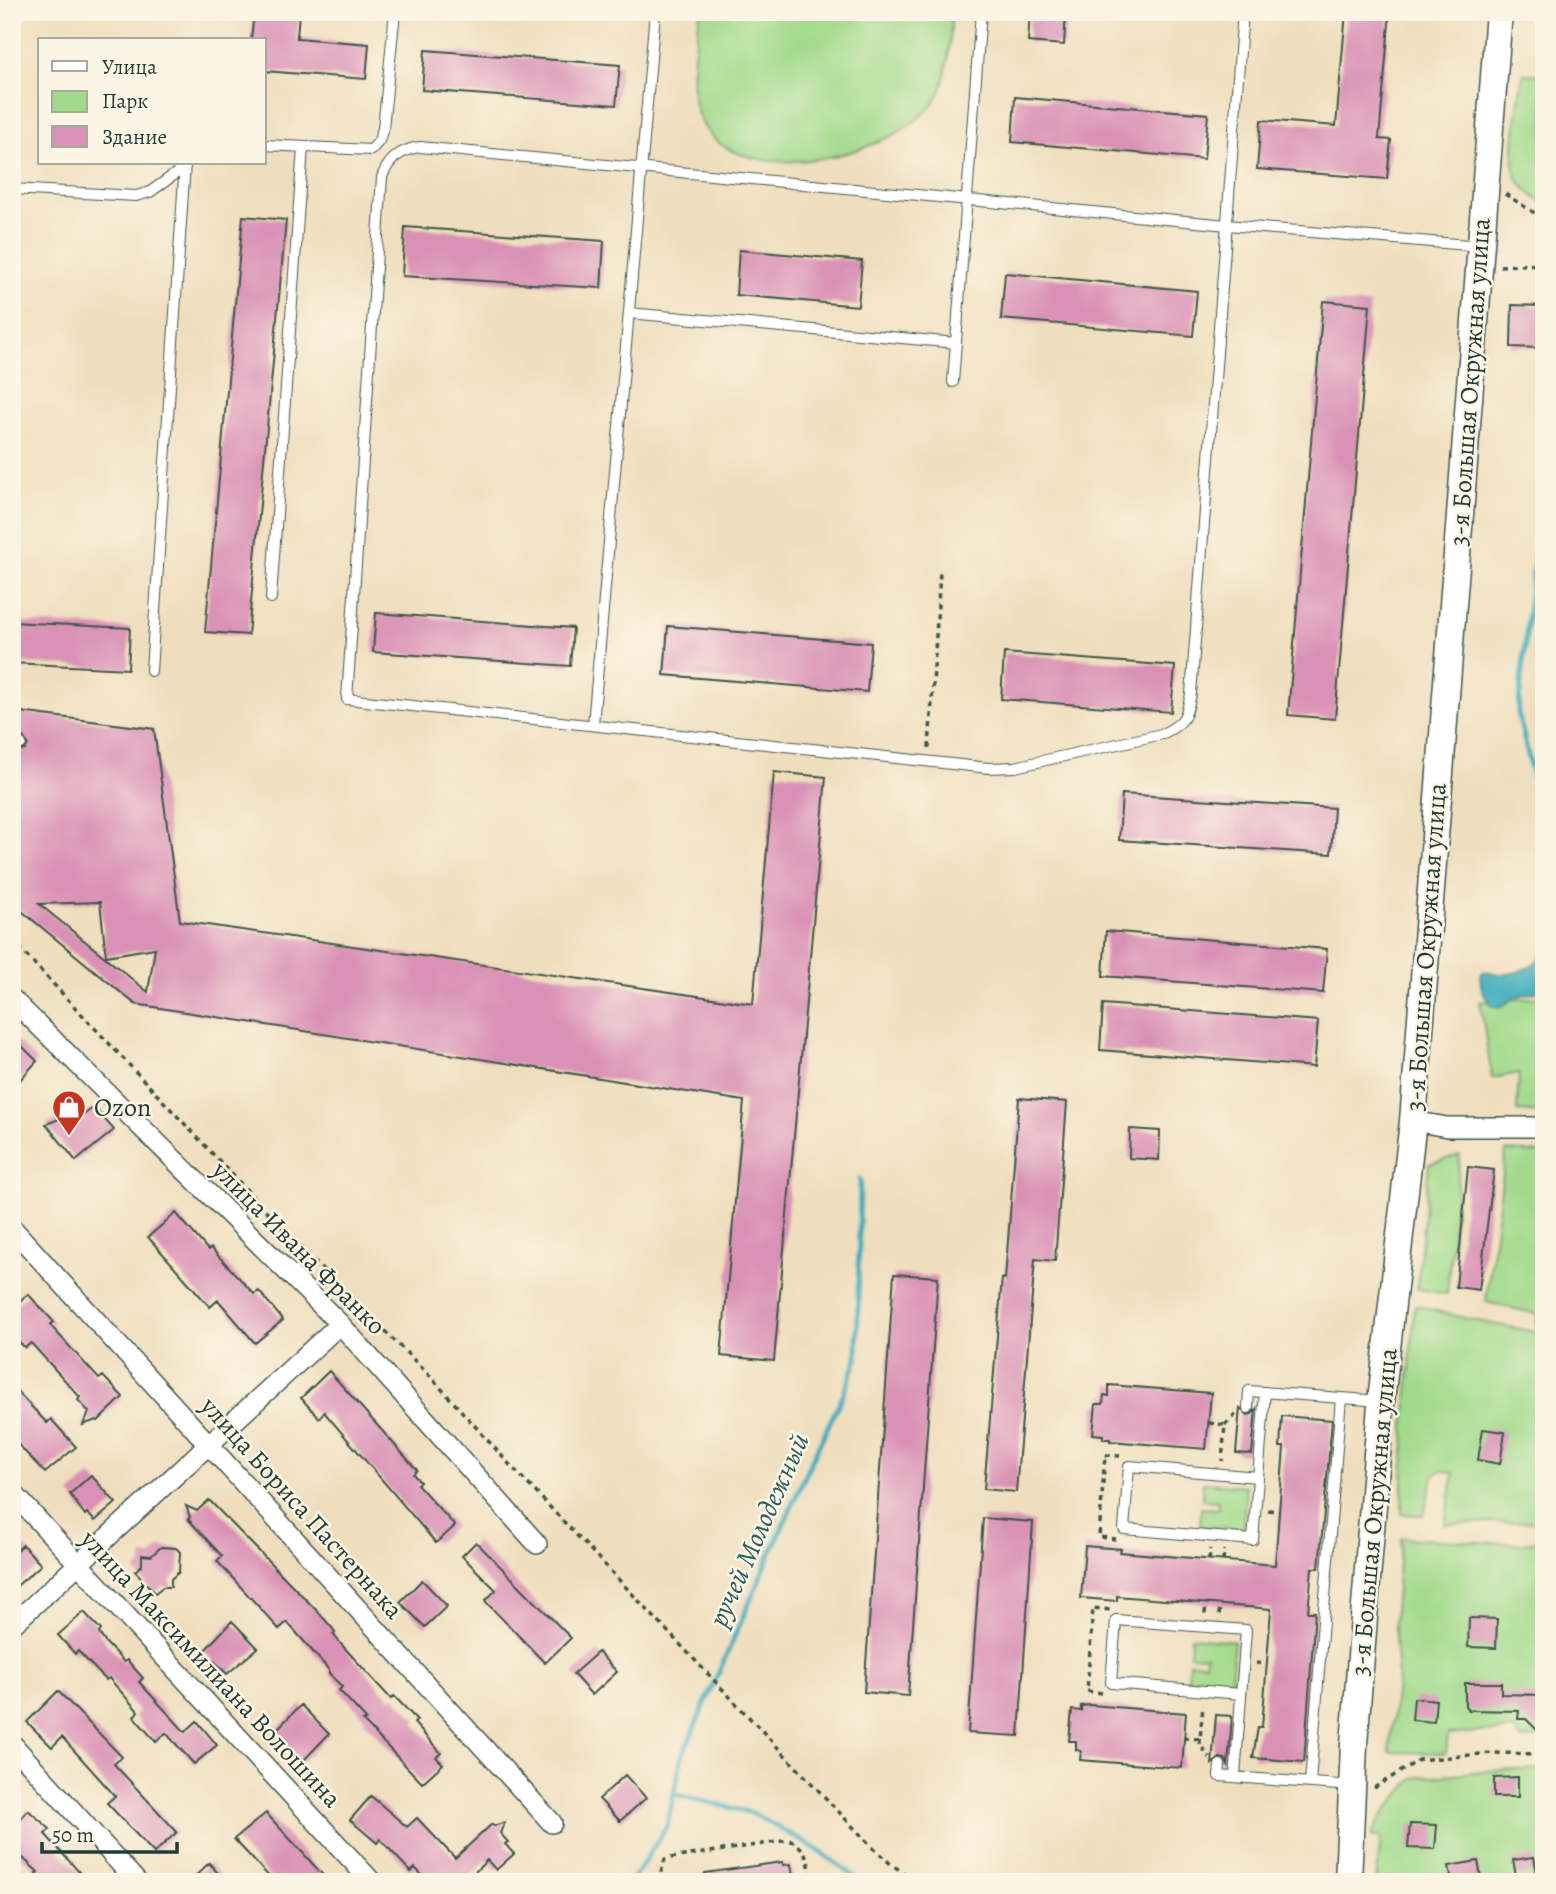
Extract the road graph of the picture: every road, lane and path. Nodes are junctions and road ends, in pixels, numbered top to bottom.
1 (395, 12) edge
2 (655, 12) edge
3 (981, 12) edge
4 (1243, 12) edge
5 (1499, 12) edge
6 (266, 145) edge
7 (303, 147) junction
8 (185, 165) edge
9 (642, 169) junction
10 (1486, 181) junction
11 (12, 188) edge
12 (965, 200) junction
13 (1544, 219) edge
14 (1227, 225) junction
15 (1480, 256) junction
16 (1544, 264) edge
17 (629, 313) junction
18 (956, 343) junction
19 (953, 382) dead end
20 (940, 572) dead end
21 (271, 598) dead end
22 (151, 670) dead end
23 (593, 725) junction
24 (928, 761) junction
25 (12, 940) edge
26 (12, 999) edge
27 (1413, 1121) junction
28 (1544, 1127) edge
29 (12, 1228) edge
30 (340, 1324) junction
31 (1265, 1392) junction
32 (1341, 1398) junction
33 (1382, 1401) junction
34 (1243, 1410) joint
35 (1209, 1423) dead end
36 (1225, 1425) junction
37 (209, 1445) junction
38 (1129, 1457) dead end
39 (1221, 1474) junction
40 (1258, 1477) junction
41 (12, 1492) edge
42 (1123, 1539) dead end
43 (537, 1544) dead end
44 (1210, 1546) dead end
45 (1225, 1548) dead end
46 (78, 1564) junction
47 (1117, 1610) dead end
48 (1205, 1617) dead end
49 (1219, 1619) dead end
50 (12, 1625) edge
51 (1204, 1691) junction
52 (1111, 1693) dead end
53 (1241, 1694) junction
54 (1184, 1738) dead end
55 (1200, 1739) junction
56 (12, 1744) edge
57 (1544, 1754) edge
58 (1210, 1757) dead end
59 (1220, 1765) dead end
60 (1235, 1777) junction
61 (1310, 1783) junction
62 (1353, 1795) junction
63 (552, 1823) dead end
64 (137, 1882) edge
65 (372, 1882) edge
66 (658, 1882) edge
67 (811, 1882) edge
68 (919, 1882) edge
69 (1348, 1882) edge

1 - 7 lane
2 - 9 lane
3 - 12 lane
4 - 14 lane
5 - 10 street, 3-я Большая Окружная улица
6 - 7 lane
7 - 21 lane
8 - 11 lane
8 - 22 lane
9 - 12 lane
9 - 17 lane
9 - 23 lane
10 - 13 path
10 - 15 street, 3-я Большая Окружная улица
12 - 14 lane
12 - 18 lane
14 - 15 lane
14 - 24 lane
15 - 16 path
15 - 27 street, 3-я Большая Окружная улица
17 - 18 lane
17 - 23 lane
18 - 19 lane
20 - 24 path
23 - 24 lane
25 - 68 path
26 - 30 street, улица Ивана Франко
27 - 28 street
27 - 33 street, 3-я Большая Окружная улица
29 - 37 street, улица Бориса Пастернака
30 - 37 street
30 - 43 street, улица Ивана Франко
31 - 32 lane
31 - 34 lane
31 - 40 lane
32 - 33 lane
32 - 61 lane
33 - 62 street, 3-я Большая Окружная улица
34 - 36 path
35 - 36 path
36 - 39 path
37 - 46 street
37 - 63 street, улица Бориса Пастернака
38 - 42 path
39 - 40 lane
39 - 40 lane
41 - 46 street, улица Максимилиана Волошина
44 - 45 path
46 - 50 street
46 - 65 street, улица Максимилиана Волошина
47 - 52 path
48 - 49 path
51 - 53 lane
51 - 53 lane
51 - 55 path
53 - 60 lane
54 - 55 path
55 - 58 path
56 - 64 street
57 - 62 path
59 - 60 lane
60 - 61 lane
61 - 62 lane
62 - 69 street, 3-я Большая Окружная улица
66 - 67 path

